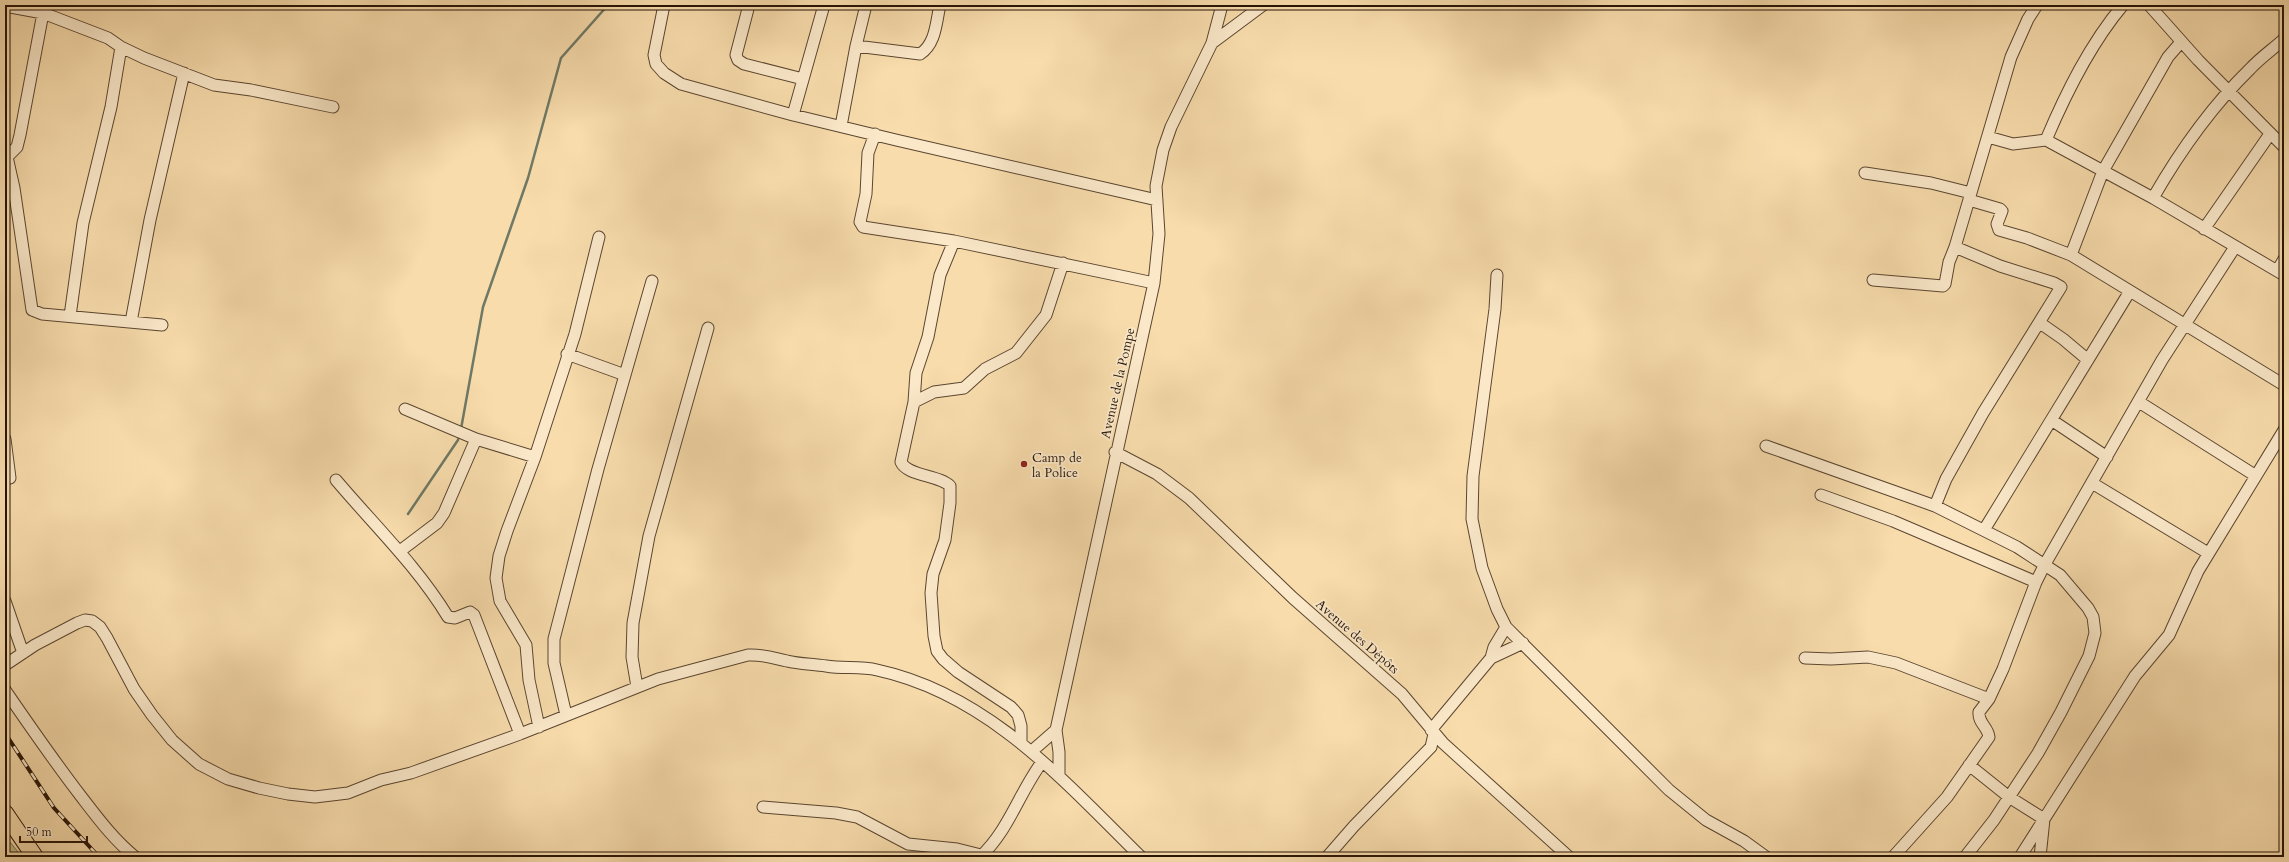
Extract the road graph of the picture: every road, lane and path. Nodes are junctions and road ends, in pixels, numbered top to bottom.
1 (664, 5) edge
2 (749, 5) edge
3 (824, 5) edge
4 (866, 5) edge
5 (940, 5) edge
6 (1222, 5) edge
7 (1262, 5) edge
8 (2037, 5) edge
9 (2123, 5) edge
10 (5, 6) edge
11 (2153, 7) edge
12 (43, 13) junction
13 (2284, 39) edge
14 (2181, 42) junction
15 (1212, 43) junction
16 (856, 46) junction
17 (121, 47) junction
18 (184, 73) junction
19 (804, 79) junction
20 (2228, 91) junction
21 (333, 108) dead end
22 (793, 115) junction
23 (841, 126) junction
24 (875, 134) junction
25 (2270, 134) junction
26 (1988, 137) junction
27 (2046, 140) junction
28 (2284, 147) edge
29 (6, 152) edge
30 (2103, 170) junction
31 (1866, 173) dead end
32 (1970, 196) junction
33 (2153, 198) junction
34 (1157, 200) junction
35 (2204, 229) junction
36 (599, 237) dead end
37 (954, 241) junction
38 (1955, 247) junction
39 (2235, 247) junction
40 (2071, 255) junction
41 (2284, 259) edge
42 (1063, 264) junction
43 (2281, 273) edge
44 (1497, 275) dead end
45 (1873, 280) dead end
46 (652, 281) dead end
47 (1154, 283) junction
48 (2130, 291) junction
49 (70, 316) junction
50 (131, 322) junction
51 (2040, 323) junction
52 (162, 325) dead end
53 (2185, 325) junction
54 (708, 328) dead end
55 (567, 354) junction
56 (2088, 360) junction
57 (625, 375) junction
58 (2284, 385) edge
59 (914, 402) junction
60 (2138, 402) junction
61 (405, 409) dead end
62 (2052, 421) junction
63 (2284, 430) edge
64 (5, 439) edge
65 (476, 439) junction
66 (1766, 446) dead end
67 (1115, 452) junction
68 (535, 457) junction
69 (2107, 457) junction
70 (2256, 476) junction
71 (10, 478) dead end
72 (336, 480) dead end
73 (2092, 483) junction
74 (1821, 495) dead end
75 (1935, 506) junction
76 (1984, 530) junction
77 (400, 551) junction
78 (2208, 553) junction
79 (2045, 564) junction
80 (2036, 582) junction
81 (5, 601) edge
82 (1506, 627) junction
83 (1523, 643) junction
84 (23, 654) junction
85 (1491, 658) junction
86 (1805, 658) dead end
87 (5, 665) edge
88 (637, 687) junction
89 (5, 690) edge
90 (1988, 699) junction
91 (566, 716) junction
92 (538, 727) junction
93 (1056, 730) junction
94 (1432, 732) junction
95 (520, 734) junction
96 (1021, 742) junction
97 (1443, 743) junction
98 (1431, 747) junction
99 (1032, 751) junction
100 (1042, 762) junction
101 (1969, 765) junction
102 (1058, 774) junction
103 (2009, 797) junction
104 (763, 807) dead end
105 (5, 813) edge
106 (2044, 819) junction
107 (1331, 853) edge
108 (980, 856) edge
109 (35, 857) edge
110 (135, 857) edge
111 (1141, 857) edge
112 (1343, 857) edge
113 (1569, 857) edge
114 (1766, 857) edge
115 (1893, 857) edge
116 (1965, 857) edge
117 (2020, 857) edge
118 (2040, 857) edge

1 - 22 street
2 - 19 street
3 - 19 street
4 - 16 street
5 - 16 street
6 - 15 street, Avenue de la Pompe
7 - 15 street
8 - 26 street
9 - 27 street
10 - 12 street
11 - 14 street
12 - 17 street
12 - 29 street
13 - 20 street
14 - 20 street
14 - 30 street
15 - 34 street, Avenue de la Pompe
16 - 23 street
17 - 18 street
17 - 49 street
18 - 21 street
18 - 50 street
19 - 22 street
20 - 25 street
20 - 33 street
22 - 23 street
23 - 24 street
24 - 34 street
24 - 37 street
25 - 28 street
25 - 35 street
26 - 27 street
26 - 32 street
27 - 30 street
29 - 49 street
30 - 33 street
30 - 40 street
31 - 32 street
32 - 38 street
32 - 40 street
33 - 35 street
34 - 47 street, Avenue de la Pompe
35 - 39 street
36 - 55 street
37 - 42 street
37 - 59 street
38 - 45 street
38 - 51 street
39 - 43 street
39 - 53 street
40 - 48 street
41 - 43 street
42 - 47 street
42 - 59 street
44 - 82 street
46 - 57 street
47 - 67 street, Avenue de la Pompe
48 - 53 street
48 - 56 street
49 - 50 street
50 - 52 street
51 - 56 street
51 - 75 street
53 - 58 street
53 - 60 street
54 - 88 street
55 - 57 street
55 - 68 street
56 - 62 street
57 - 91 street
59 - 96 street
60 - 69 street
60 - 70 street
61 - 65 street
62 - 69 street
62 - 76 street
63 - 70 street
64 - 71 street
65 - 68 street
65 - 77 street
66 - 75 street
67 - 93 street, Avenue de la Pompe
67 - 94 street, Avenue des Dépôts
68 - 92 street
69 - 73 street
70 - 78 street
72 - 77 street
73 - 78 street
73 - 79 street
74 - 80 street
75 - 76 street
76 - 79 street
77 - 95 street
78 - 106 street
79 - 80 street
79 - 103 street
80 - 90 street
81 - 84 street
82 - 83 street
82 - 85 street
83 - 85 street
83 - 114 street
84 - 87 street
84 - 95 street
85 - 94 street
86 - 90 street
88 - 91 street
88 - 96 street
89 - 110 street
90 - 101 street
91 - 92 street
92 - 95 street
93 - 99 street
93 - 102 street, Avenue de la Pompe
94 - 97 street, Avenue des Dépôts
94 - 98 street
96 - 99 street
97 - 98 street
97 - 113 street, Avenue des Dépôts
98 - 107 street
99 - 100 street
100 - 102 street
100 - 108 street
101 - 103 street
101 - 115 street
102 - 111 street
103 - 106 street
103 - 116 street
104 - 108 street
105 - 109 highway
106 - 117 street
106 - 118 street
107 - 112 street

